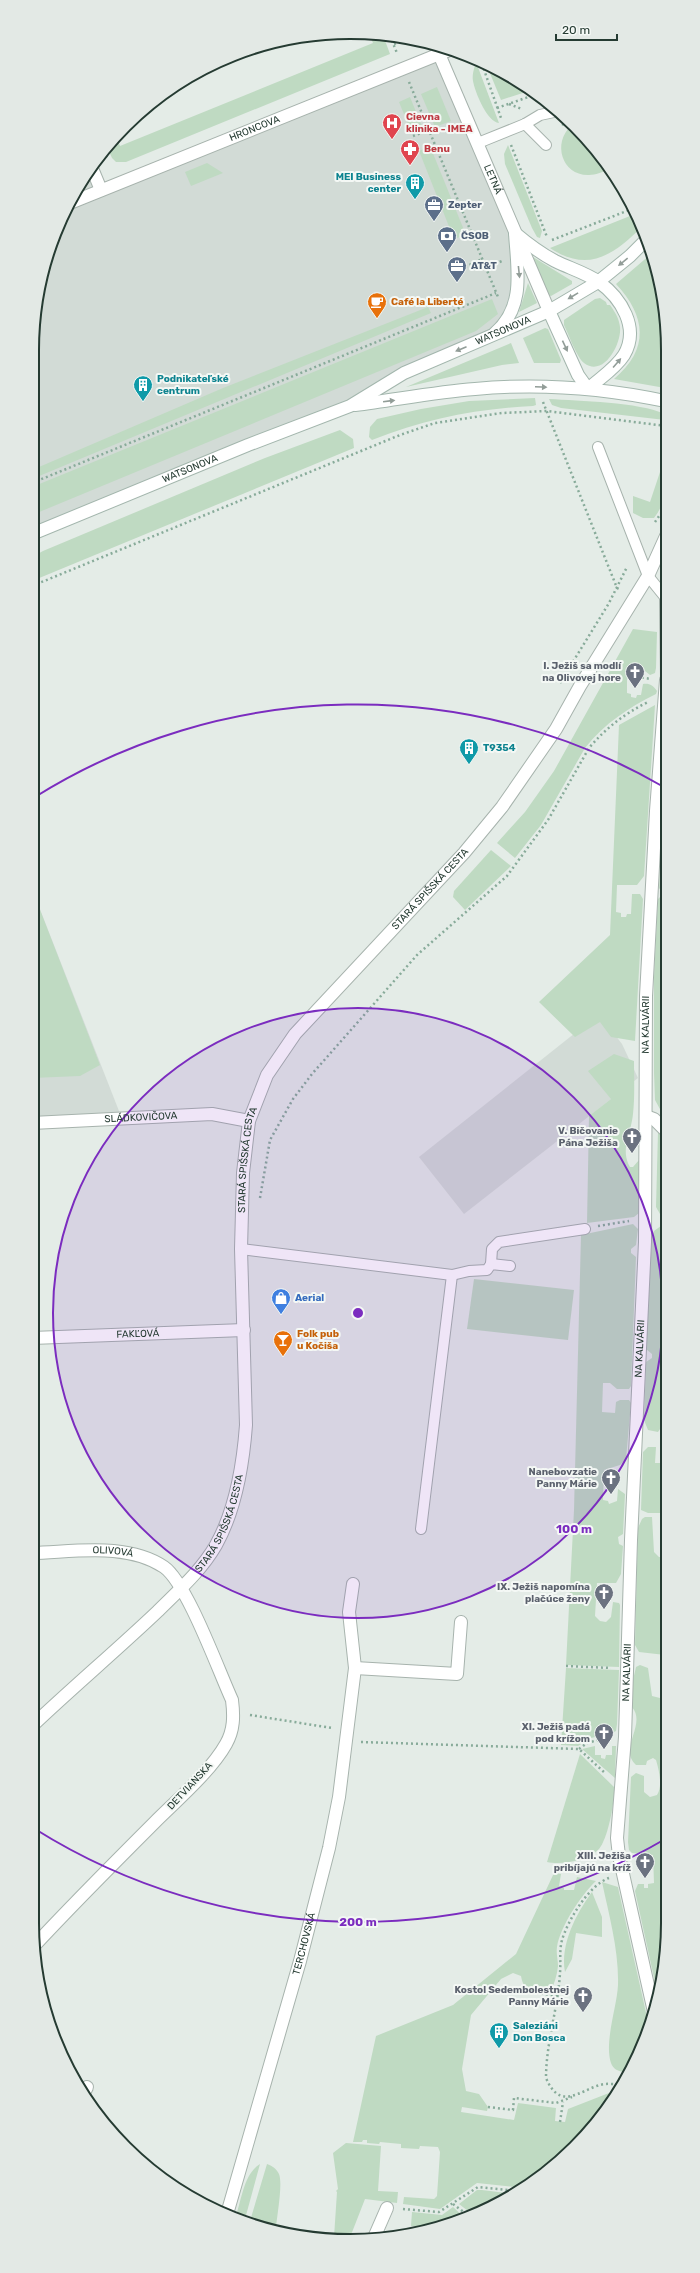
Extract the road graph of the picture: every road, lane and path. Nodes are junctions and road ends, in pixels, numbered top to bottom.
1 (397, 43) edge
2 (394, 44) joint
3 (437, 52) edge
4 (441, 53) edge
5 (403, 68) junction
6 (484, 69) edge
7 (530, 96) edge
8 (497, 108) junction
9 (551, 113) edge
10 (525, 124) junction
11 (429, 130) junction
12 (505, 131) junction
13 (413, 136) dead end
14 (478, 143) junction
15 (546, 145) dead end
16 (94, 173) edge
17 (101, 190) junction
18 (78, 200) edge
19 (628, 210) edge
20 (515, 233) junction
21 (642, 244) edge
22 (482, 259) junction
23 (506, 259) dead end
24 (464, 267) dead end
25 (486, 268) junction
26 (598, 282) junction
27 (496, 292) junction
28 (501, 303) dead end
29 (549, 311) junction
30 (491, 336) junction
31 (588, 389) junction
32 (541, 398) dead end
33 (661, 400) edge
34 (350, 406) junction
35 (547, 411) junction
36 (661, 425) edge
37 (598, 447) dead end
38 (39, 480) edge
39 (661, 514) edge
40 (655, 523) dead end
41 (39, 531) edge
42 (661, 547) edge
43 (638, 550) junction
44 (648, 576) junction
45 (39, 583) edge
46 (617, 588) junction
47 (661, 592) edge
48 (632, 602) junction
49 (560, 683) dead end
50 (661, 702) edge
51 (661, 800) edge
52 (646, 1116) junction
53 (249, 1121) junction
54 (39, 1124) edge
55 (661, 1126) edge
56 (260, 1203) dead end
57 (646, 1218) junction
58 (585, 1229) joint
59 (241, 1249) junction
60 (491, 1264) junction
61 (510, 1266) dead end
62 (452, 1275) junction
63 (244, 1330) junction
64 (39, 1338) edge
65 (421, 1529) dead end
66 (39, 1553) edge
67 (353, 1584) dead end
68 (180, 1589) junction
69 (460, 1622) dead end
70 (566, 1666) dead end
71 (356, 1668) junction
72 (626, 1668) junction
73 (233, 1713) junction
74 (39, 1720) edge
75 (348, 1736) junction
76 (625, 1737) junction
77 (579, 1749) junction
78 (620, 1787) junction
79 (600, 1882) dead end
80 (40, 1940) edge
81 (531, 1992) dead end
82 (557, 1996) junction
83 (651, 1999) edge
84 (524, 2025) dead end
85 (551, 2029) junction
86 (615, 2086) edge
87 (572, 2096) junction
88 (563, 2102) junction
89 (488, 2106) dead end
90 (560, 2122) dead end
91 (509, 2190) edge
92 (453, 2204) junction
93 (387, 2208) joint
94 (228, 2209) edge
95 (464, 2212) edge
96 (376, 2232) edge

1 - 2 path
2 - 5 path
3 - 5 street, HRONCOVA
4 - 14 street, LETNÁ
5 - 11 path
5 - 17 street, HRONCOVA
6 - 8 path
7 - 8 path
8 - 12 path
9 - 10 lane
10 - 12 lane
10 - 15 lane
11 - 13 path
11 - 22 path
12 - 14 lane
12 - 19 path
14 - 20 street, LETNÁ
16 - 17 street
17 - 18 street, HRONCOVA
20 - 26 street
20 - 29 street, LETNÁ
20 -> 30 street
21 -> 26 street, WATSONOVA
22 - 24 path
22 - 25 path
23 - 25 path
25 - 27 path
26 -> 29 street, WATSONOVA
31 -> 26 street
27 - 28 path
27 - 38 path
29 - 30 street, WATSONOVA
29 -> 31 street, LETNÁ
30 -> 34 street, WATSONOVA
31 - 33 street, WATSONOVA
34 -> 31 street, WATSONOVA
32 - 35 path
34 - 41 street, WATSONOVA
35 - 36 path
35 - 45 path
35 - 46 path
37 - 43 lane
39 - 40 path
42 - 44 street, STARÁ SPIŠSKÁ CESTA
43 - 44 lane
43 - 46 path
44 - 47 lane
44 - 48 street, STARÁ SPIŠSKÁ CESTA
46 - 48 path
46 - 49 path
48 - 53 street, STARÁ SPIŠSKÁ CESTA
50 - 56 path
51 - 52 street, NA KALVÁRII
52 - 55 street
52 - 57 street, NA KALVÁRII
53 - 54 street, SLÁDKOVIČOVA
53 - 59 street, STARÁ SPIŠSKÁ CESTA
57 - 58 path
57 - 72 street, NA KALVÁRII
58 - 60 lane
59 - 62 lane
59 - 63 street, STARÁ SPIŠSKÁ CESTA
60 - 61 lane
60 - 62 lane
62 - 65 lane
63 - 64 street, FAKĽOVÁ
63 - 68 street, STARÁ SPIŠSKÁ CESTA
66 - 68 street, OLIVOVÁ
67 - 71 street, TERCHOVSKÁ
68 - 73 street, DETVIANSKA
68 - 74 street, STARÁ SPIŠSKÁ CESTA
69 - 71 street
70 - 72 path
71 - 75 street, TERCHOVSKÁ
72 - 76 street, NA KALVÁRII
73 - 75 path
73 - 80 street, DETVIANSKA
75 - 77 path
75 - 94 street, TERCHOVSKÁ
76 - 77 path
76 - 78 street, NA KALVÁRII
77 - 78 path
78 - 83 street, NA KALVÁRII
79 - 82 path
81 - 82 path
82 - 85 path
84 - 85 path
85 - 87 path
86 - 87 path
87 - 88 path
88 - 89 path
88 - 90 path
91 - 92 path
92 - 93 path
92 - 95 path
93 - 96 street

